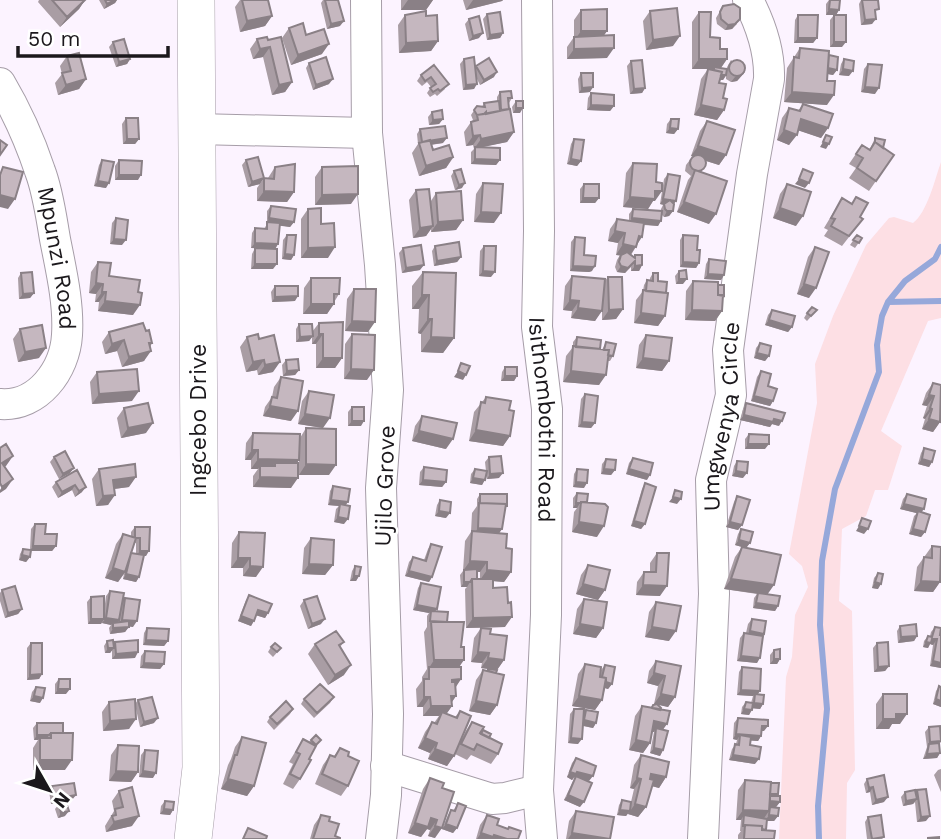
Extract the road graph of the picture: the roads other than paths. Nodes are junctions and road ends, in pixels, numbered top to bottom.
1 (196, 0) edge
2 (366, 0) edge
3 (537, 0) edge
4 (748, 0) edge
5 (0, 83) edge
6 (197, 129) junction
7 (367, 133) junction
8 (0, 404) edge
9 (386, 766) junction
10 (538, 790) junction
11 (192, 839) edge
12 (380, 839) edge
13 (541, 839) edge
14 (703, 839) edge

1 - 6 main road, Ingcebo Drive
2 - 7 street, Ujilo Grove
3 - 10 street, Isithombothi Road
4 - 14 street, Umgwenya Circle
5 - 8 street, Mpunzi Road
6 - 7 street
6 - 11 main road, Ingcebo Drive
7 - 9 street, Ujilo Grove
9 - 10 street
9 - 12 street, Ujilo Grove
10 - 13 street, Isithombothi Road

